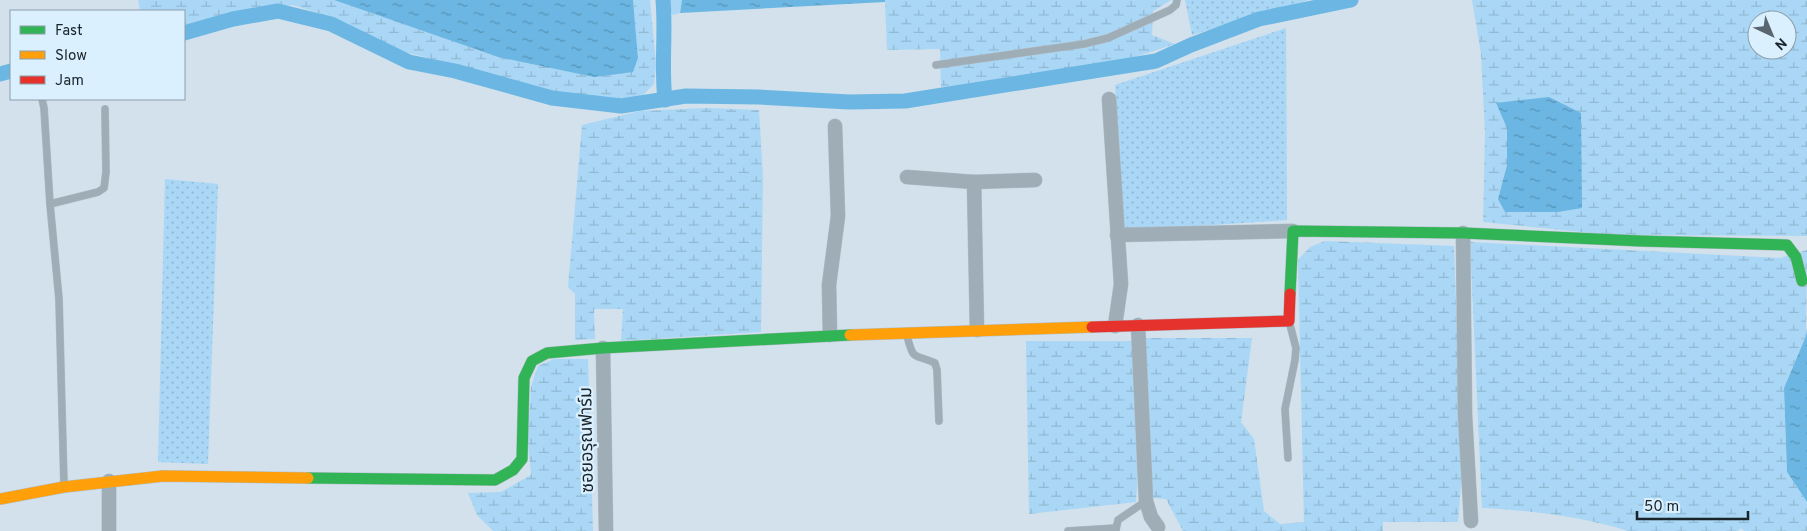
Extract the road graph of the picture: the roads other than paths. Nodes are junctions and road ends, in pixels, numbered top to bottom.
1 (1177, 0) edge
2 (936, 65) dead end
3 (1109, 99) dead end
4 (42, 100) edge
5 (105, 109) dead end
6 (836, 126) dead end
7 (907, 176) dead end
8 (1034, 180) dead end
9 (974, 182) junction
10 (50, 204) junction
11 (1293, 230) junction
12 (1463, 233) junction
13 (1117, 235) junction
14 (1802, 281) dead end
15 (1289, 321) junction
16 (1138, 325) junction
17 (1115, 326) junction
18 (977, 330) junction
19 (906, 333) junction
20 (830, 335) junction
21 (603, 348) junction
22 (939, 421) dead end
23 (1288, 458) dead end
24 (109, 482) junction
25 (64, 487) junction
26 (0, 499) edge
27 (1146, 501) junction
28 (1472, 521) dead end
29 (1158, 527) dead end
30 (1116, 529) edge
31 (109, 531) edge
32 (606, 531) edge
33 (1068, 531) edge

1 - 2 lane
3 - 13 street
4 - 10 lane
5 - 10 lane
6 - 20 street
7 - 9 street
8 - 9 street
9 - 18 street
10 - 25 lane
11 - 12 street
11 - 13 street
11 - 15 street
12 - 14 street
12 - 28 street
13 - 17 street
15 - 16 street
15 - 23 lane
16 - 17 street
16 - 27 street
17 - 18 street
18 - 19 street
19 - 20 street
19 - 22 lane
20 - 21 street
21 - 24 street
21 - 32 street, ซอยอรุณฟาร์ม
24 - 25 street
24 - 31 street
25 - 26 street
27 - 29 street
27 - 30 lane
30 - 33 lane

